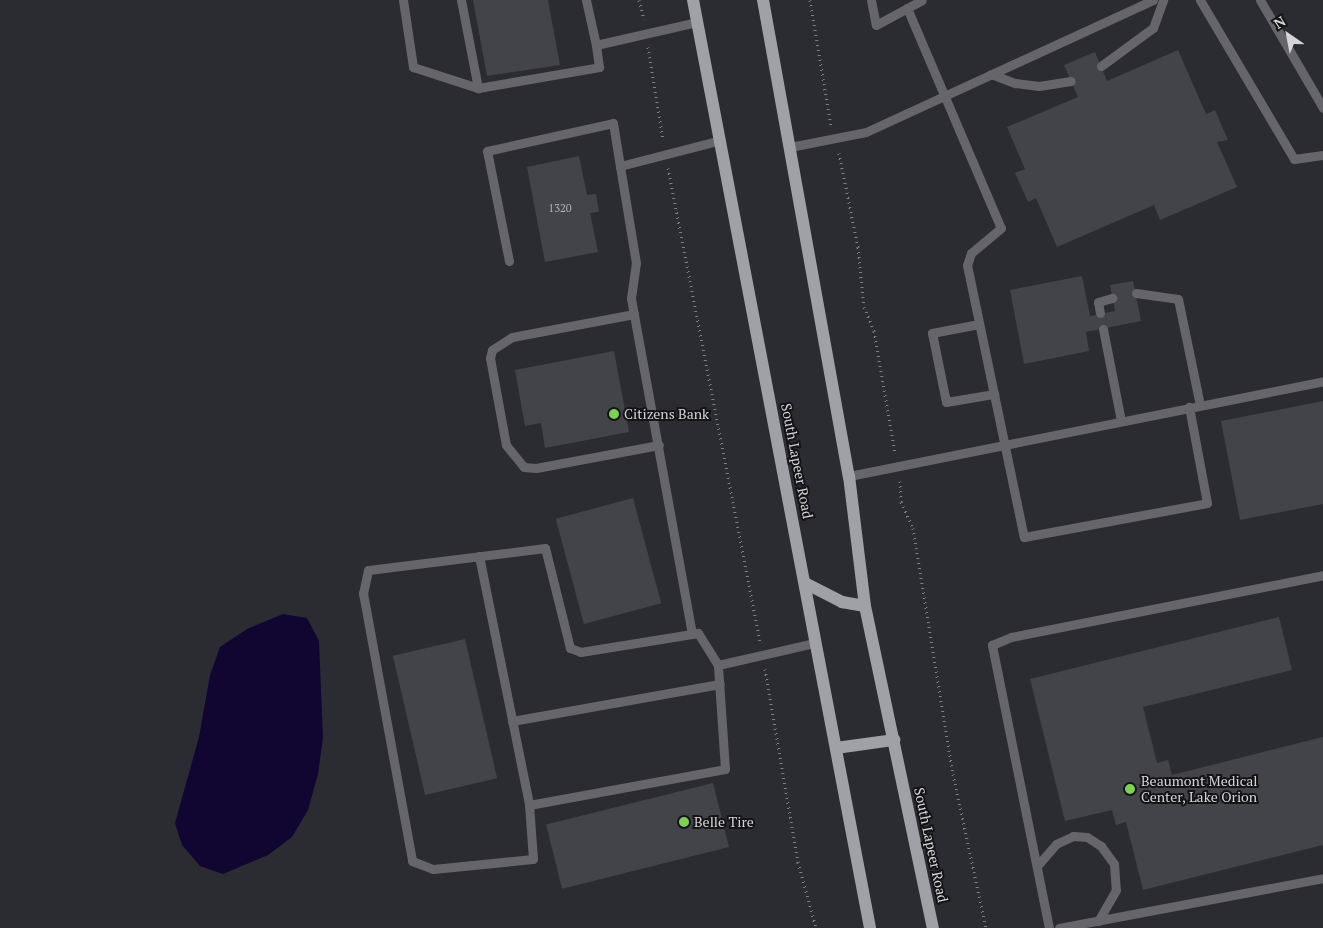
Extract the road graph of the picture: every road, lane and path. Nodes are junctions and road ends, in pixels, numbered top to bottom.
1 (403, 0) edge
2 (461, 0) edge
3 (586, 0) edge
4 (640, 0) edge
5 (693, 0) edge
6 (763, 0) edge
7 (871, 0) edge
8 (922, 0) edge
9 (1153, 0) edge
10 (1163, 0) edge
11 (1200, 0) edge
12 (1260, 0) edge
13 (907, 8) junction
14 (697, 22) junction
15 (647, 33) junction
16 (596, 45) junction
17 (1101, 66) dead end
18 (991, 74) junction
19 (1071, 81) dead end
20 (478, 88) junction
21 (946, 95) junction
22 (1323, 108) edge
23 (721, 140) junction
24 (790, 148) junction
25 (666, 154) junction
26 (1323, 155) edge
27 (620, 166) junction
28 (508, 261) dead end
29 (1136, 293) dead end
30 (1112, 298) dead end
31 (1100, 313) dead end
32 (634, 314) junction
33 (979, 324) junction
34 (1103, 329) dead end
35 (1323, 381) edge
36 (994, 394) junction
37 (1200, 405) junction
38 (1189, 407) junction
39 (1121, 420) junction
40 (1004, 444) junction
41 (659, 445) junction
42 (849, 476) junction
43 (479, 556) junction
44 (1323, 575) edge
45 (805, 583) junction
46 (865, 606) junction
47 (692, 634) junction
48 (814, 643) junction
49 (763, 655) junction
50 (718, 664) junction
51 (720, 684) junction
52 (512, 721) junction
53 (894, 740) junction
54 (836, 748) junction
55 (529, 805) junction
56 (1037, 866) junction
57 (1323, 878) edge
58 (1098, 920) junction
59 (816, 928) edge
60 (870, 928) edge
61 (933, 928) edge
62 (1049, 928) edge
63 (1059, 928) edge

1 - 20 lane
2 - 20 lane
3 - 16 lane
4 - 15 path
5 - 14 main road, South Lapeer Road
6 - 24 main road, South Lapeer Road
7 - 13 lane
8 - 13 lane
9 - 18 lane
10 - 17 lane
11 - 26 lane
12 - 22 lane
13 - 21 lane
14 - 15 lane
14 - 23 main road, South Lapeer Road
15 - 16 lane
15 - 25 path
16 - 20 lane
18 - 19 lane
18 - 21 lane
21 - 24 lane
21 - 33 lane
23 - 25 lane
23 - 45 main road, South Lapeer Road
24 - 42 main road, South Lapeer Road
25 - 27 lane
25 - 49 path
27 - 28 lane
27 - 32 lane
29 - 37 lane
30 - 31 lane
32 - 41 lane
32 - 41 lane
33 - 36 lane
33 - 36 lane
34 - 39 lane
35 - 37 lane
36 - 40 lane
37 - 38 lane
38 - 39 lane
38 - 40 lane
39 - 40 lane
40 - 42 lane
41 - 47 lane
42 - 46 main road, South Lapeer Road
43 - 47 lane
43 - 52 lane
43 - 55 lane
44 - 56 lane
45 - 46 main road
45 - 48 main road, South Lapeer Road
46 - 53 main road, South Lapeer Road
47 - 50 lane
48 - 49 lane
48 - 54 main road, South Lapeer Road
49 - 50 lane
49 - 59 path
50 - 51 lane
51 - 52 lane
51 - 55 lane
52 - 55 lane
53 - 54 main road
53 - 61 main road, South Lapeer Road
54 - 60 main road, South Lapeer Road
56 - 58 lane
56 - 62 lane
57 - 58 lane
58 - 63 lane

